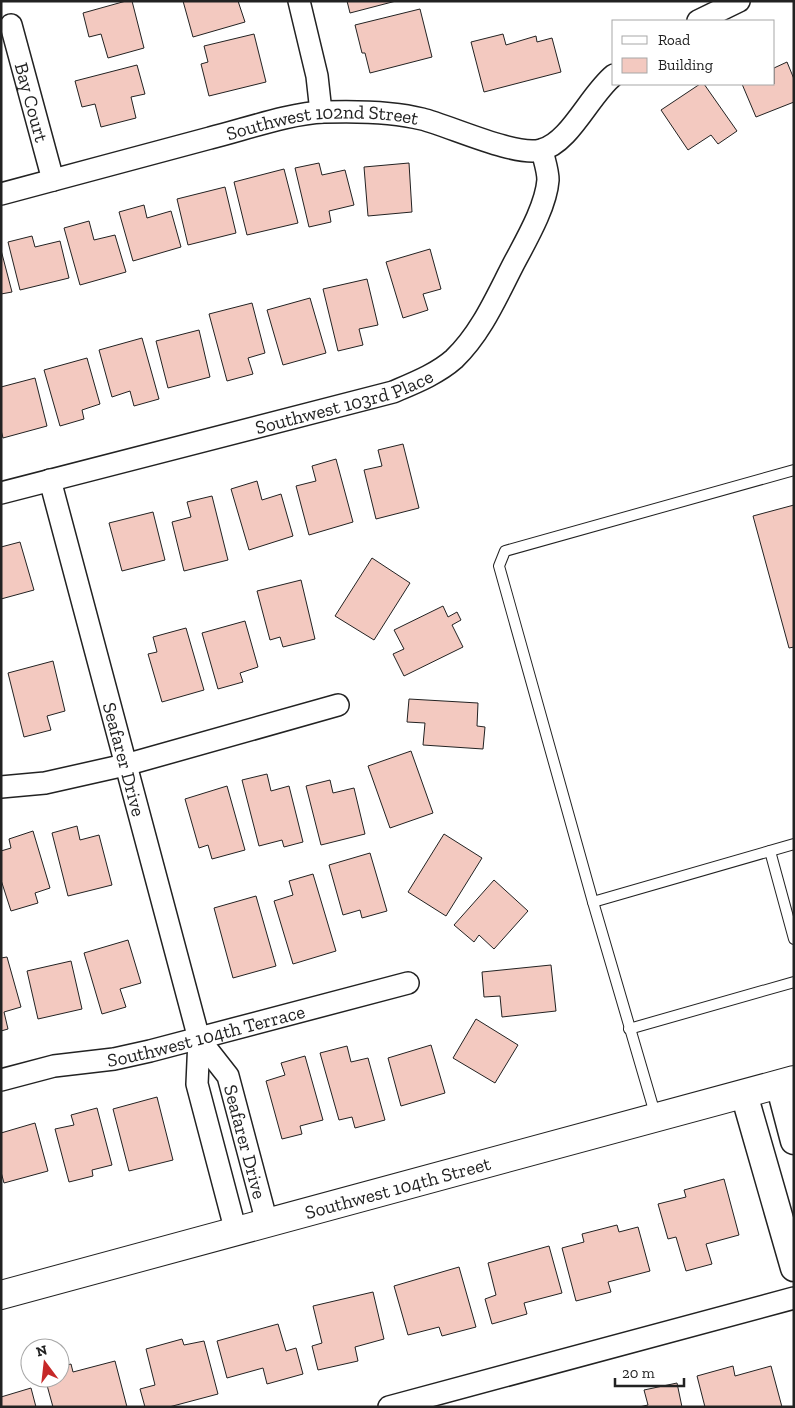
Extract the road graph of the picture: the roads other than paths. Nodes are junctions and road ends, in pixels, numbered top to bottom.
1 (299, 1) edge
2 (728, 4) edge
3 (700, 20) edge
4 (11, 25) dead end
5 (612, 77) edge
6 (321, 112) junction
7 (542, 150) junction
8 (53, 180) junction
9 (1, 194) edge
10 (794, 470) edge
11 (50, 480) junction
12 (1, 493) edge
13 (338, 705) dead end
14 (125, 765) junction
15 (1, 787) edge
16 (794, 844) edge
17 (770, 851) junction
18 (593, 902) junction
19 (794, 939) edge
20 (794, 982) edge
21 (408, 983) dead end
22 (629, 1029) junction
23 (199, 1039) junction
24 (1, 1080) edge
25 (786, 1082) edge
26 (744, 1094) junction
27 (656, 1118) junction
28 (794, 1142) edge
29 (267, 1224) junction
30 (236, 1232) junction
31 (794, 1268) edge
32 (1, 1295) edge
33 (794, 1298) edge
34 (389, 1407) edge

1 - 6 street
2 - 3 street
4 - 8 street, Bay Court
5 - 7 street
6 - 7 street, Southwest 102nd Street
6 - 8 street, Southwest 102nd Street
7 - 11 street, Southwest 103rd Place
8 - 9 street, Southwest 102nd Street
10 - 18 lane
11 - 12 street, Southwest 103rd Place
11 - 14 street, Seafarer Drive
13 - 14 street
14 - 15 street
14 - 23 street, Seafarer Drive
16 - 17 lane
17 - 18 lane
17 - 19 lane
18 - 22 lane
20 - 22 lane
21 - 23 street, Southwest 104th Terrace
22 - 27 lane
23 - 24 street, Southwest 104th Terrace
23 - 29 street, Seafarer Drive
23 - 30 street, Seafarer Drive
25 - 26 main road, Southwest 104th Street
25 - 28 street
26 - 27 main road, Southwest 104th Street
26 - 31 street
27 - 29 main road, Southwest 104th Street
29 - 30 main road, Southwest 104th Street
30 - 32 main road, Southwest 104th Street
33 - 34 street

